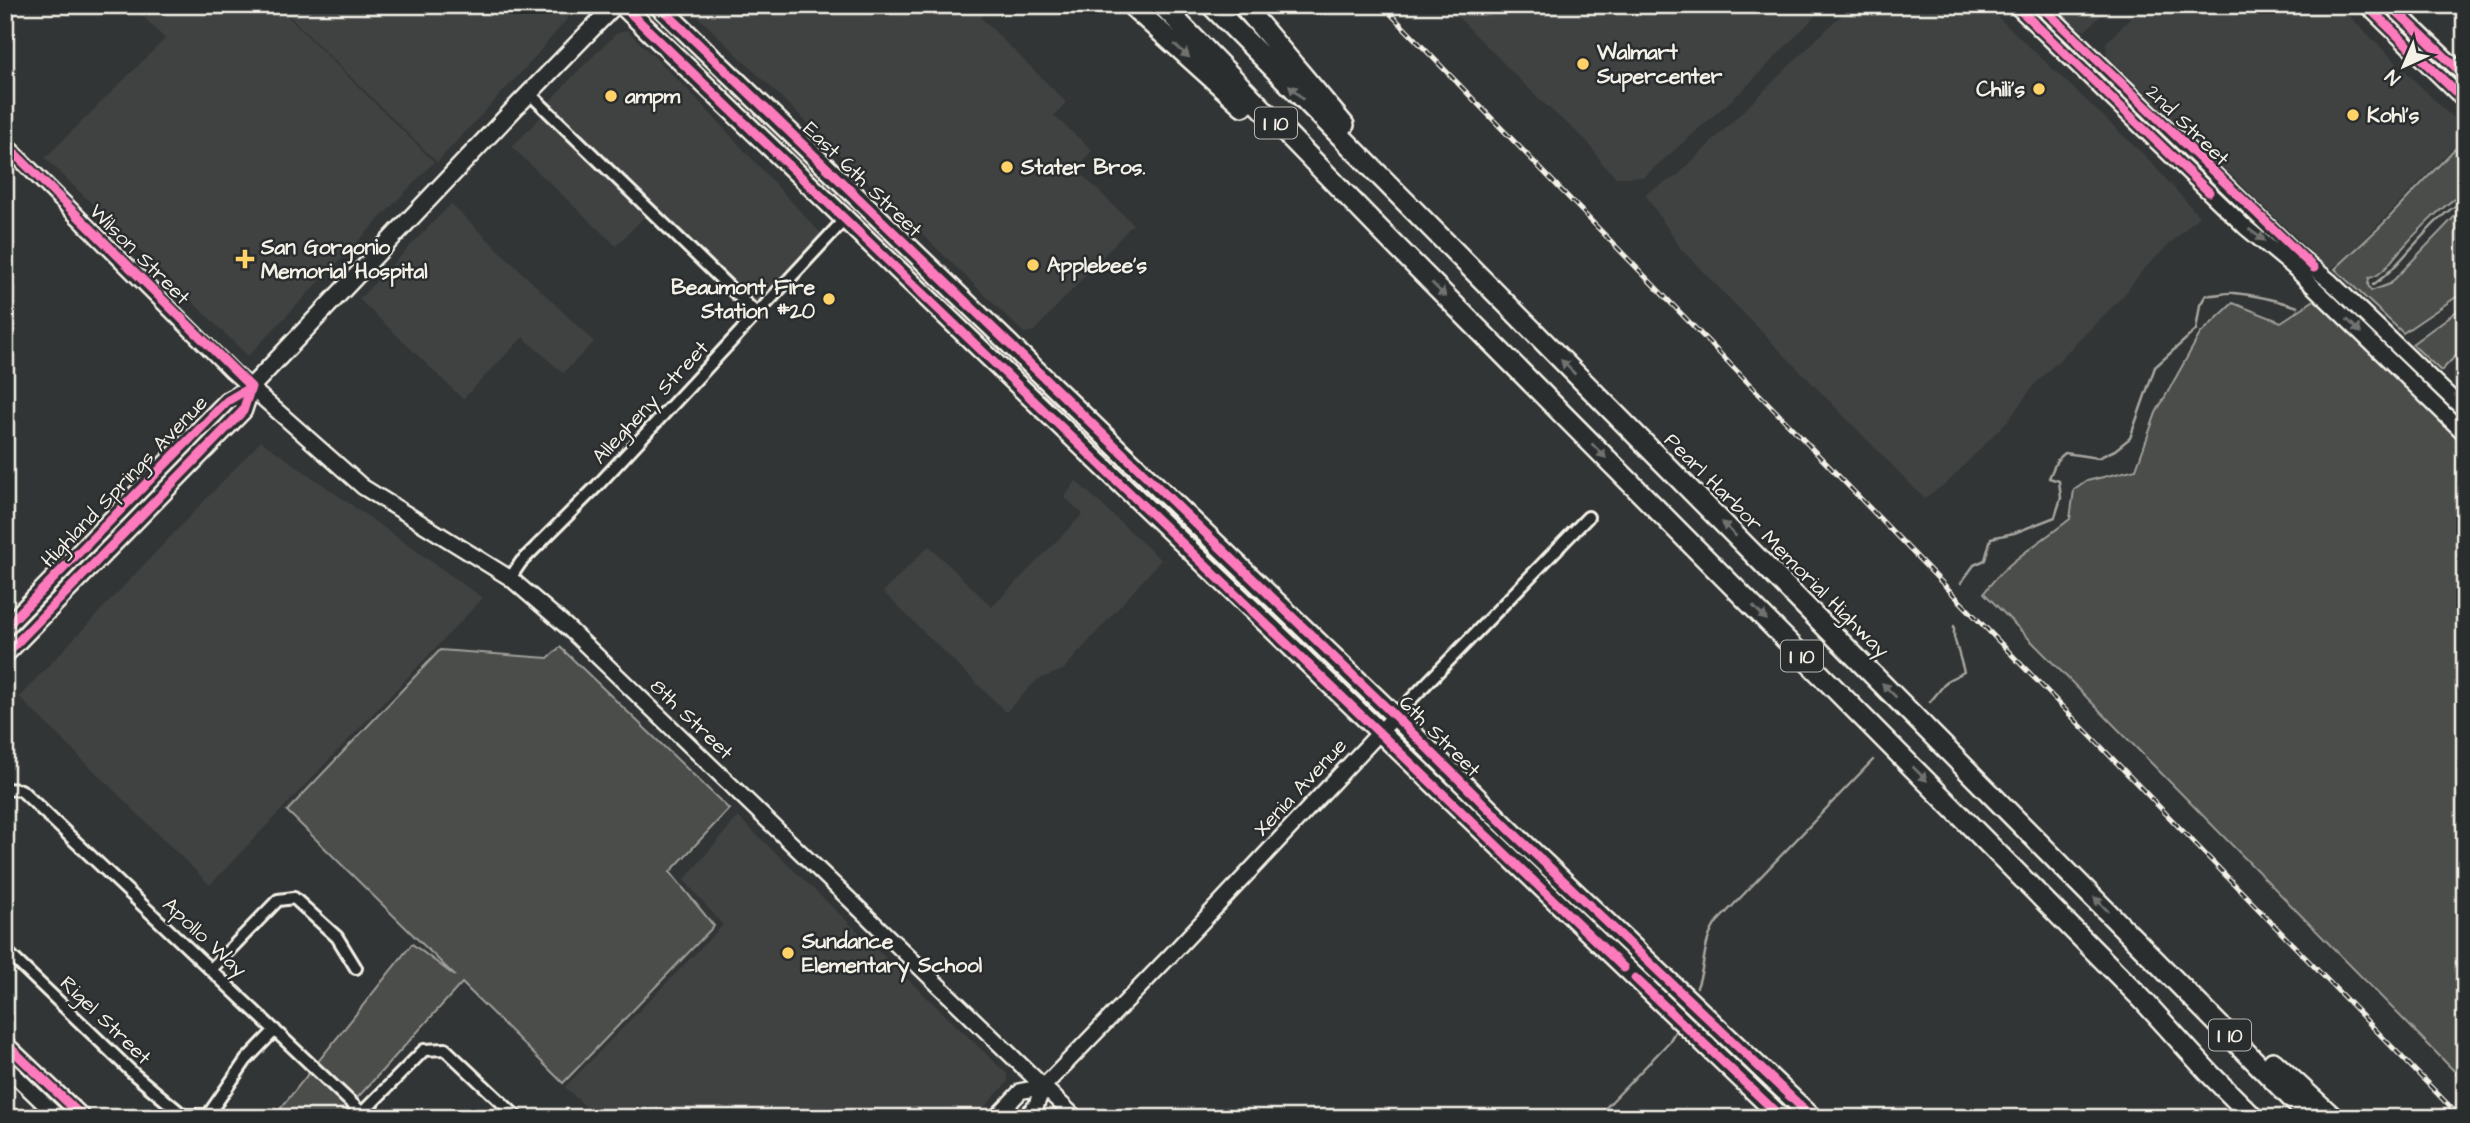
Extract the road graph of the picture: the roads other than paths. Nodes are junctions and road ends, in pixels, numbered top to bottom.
1 (615, 5) edge
2 (622, 5) edge
3 (658, 5) edge
4 (1131, 5) edge
5 (1161, 5) edge
6 (1211, 5) edge
7 (1243, 5) edge
8 (2015, 5) edge
9 (2040, 5) edge
10 (2366, 5) edge
11 (2390, 5) edge
12 (2465, 76) edge
13 (697, 77) junction
14 (529, 93) junction
15 (2465, 101) edge
16 (760, 104) junction
17 (5, 144) edge
18 (1413, 210) junction
19 (845, 219) junction
20 (1391, 241) junction
21 (758, 315) junction
22 (1044, 378) joint
23 (251, 387) junction
24 (1026, 393) joint
25 (2465, 411) edge
26 (2465, 435) edge
27 (1588, 517) dead end
28 (510, 578) junction
29 (5, 628) edge
30 (5, 655) edge
31 (1395, 716) junction
32 (1378, 734) junction
33 (5, 789) edge
34 (5, 950) edge
35 (2149, 953) junction
36 (356, 968) dead end
37 (211, 969) junction
38 (275, 1030) junction
39 (5, 1043) edge
40 (1753, 1060) junction
41 (5, 1066) edge
42 (2210, 1073) junction
43 (1738, 1076) junction
44 (1043, 1087) junction
45 (359, 1115) edge
46 (59, 1118) edge
47 (84, 1118) edge
48 (518, 1118) edge
49 (995, 1118) edge
50 (1024, 1118) edge
51 (1076, 1118) edge
52 (1782, 1118) edge
53 (1812, 1118) edge
54 (2238, 1118) edge
55 (2255, 1118) edge
56 (2311, 1118) edge
57 (2334, 1118) edge

1 - 14 main road, Highland Springs Avenue
2 - 13 main road, East 6th Street
3 - 16 main road, East 6th Street
4 -> 20 highway
5 - 20 highway, I 10
18 -> 6 highway, Pearl Harbor Memorial Highway / I 10
7 - 18 highway
8 -> 26 street, 2nd Street
9 - 25 street, 2nd Street
10 - 15 street
11 - 12 street
13 - 16 main road
13 - 19 main road, East 6th Street
14 - 21 street
14 - 23 main road, Highland Springs Avenue
16 - 22 main road, East 6th Street
17 - 23 street, Wilson Street
35 -> 18 highway, Pearl Harbor Memorial Highway / I 10
19 - 21 street, Allegheny Street
19 - 24 main road, East 6th Street
20 -> 42 highway, I 10
21 - 28 street, Allegheny Street
22 - 31 main road, 6th Street
23 - 28 street, 8th Street
23 - 29 main road, Highland Springs Avenue
23 - 30 main road, Highland Springs Avenue
24 - 32 main road, 6th Street
27 - 31 street, Xenia Avenue
28 - 44 street, 8th Street
31 - 32 street, Xenia Avenue
31 - 40 main road, 6th Street
32 - 43 main road, 6th Street
32 - 44 street, Xenia Avenue
33 - 37 street, Apollo Way
34 - 38 street, Rigel Street
35 - 56 highway, Pearl Harbor Memorial Highway / I 10
35 - 57 highway
36 - 37 street
37 - 38 street, Apollo Way
38 - 45 street, Apollo Way
39 - 47 street
40 - 43 main road
40 - 53 main road, 6th Street
41 - 46 street
42 - 54 highway
42 - 55 highway, I 10
43 - 52 main road, 6th Street
44 - 49 street, Xenia Avenue
44 - 50 street, Xenia Avenue
44 - 51 street, 8th Street
45 - 48 street

